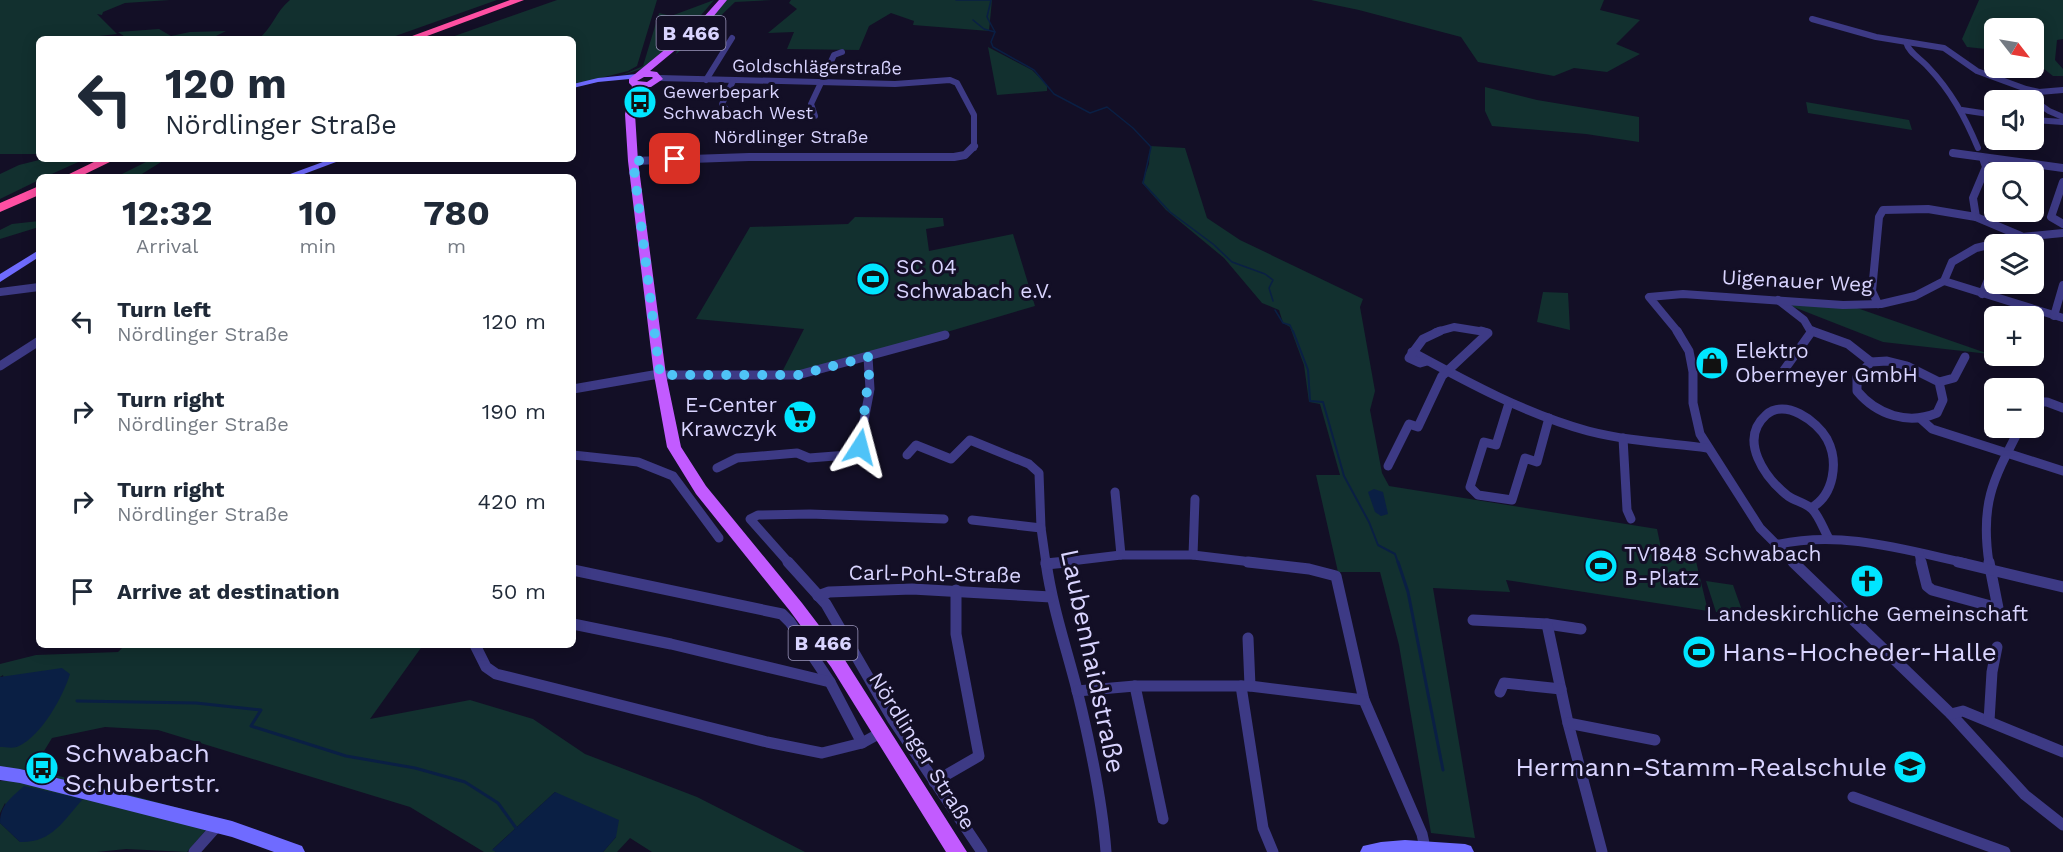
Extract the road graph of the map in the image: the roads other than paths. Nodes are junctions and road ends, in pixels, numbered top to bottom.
1 (519, 0) edge
2 (531, 0) edge
3 (723, 0) edge
4 (1812, 19) dead end
5 (417, 36) edge
6 (431, 36) edge
7 (732, 38) dead end
8 (1906, 42) junction
9 (842, 52) dead end
10 (657, 64) junction
11 (637, 79) junction
12 (654, 80) junction
13 (706, 80) junction
14 (733, 81) junction
15 (821, 83) junction
16 (576, 85) edge
17 (2063, 90) edge
18 (636, 97) junction
19 (969, 106) joint
20 (2044, 107) edge
21 (1962, 110) junction
22 (1984, 113) edge
23 (730, 114) dead end
24 (815, 116) dead end
25 (2063, 117) edge
26 (2044, 121) edge
27 (2063, 122) edge
28 (1978, 148) dead end
29 (1953, 153) dead end
30 (1983, 158) junction
31 (633, 161) junction
32 (103, 162) edge
33 (116, 162) edge
34 (331, 162) edge
35 (2063, 168) edge
36 (76, 174) edge
37 (90, 174) edge
38 (296, 174) edge
39 (2063, 182) edge
40 (36, 191) edge
41 (36, 198) edge
42 (0, 208) edge
43 (0, 215) edge
44 (1976, 217) junction
45 (2063, 224) edge
46 (2063, 233) edge
47 (2016, 234) edge
48 (2044, 234) edge
49 (1984, 247) edge
50 (36, 255) edge
51 (0, 279) edge
52 (1944, 281) junction
53 (2063, 285) edge
54 (36, 287) edge
55 (1984, 289) edge
56 (0, 292) edge
57 (1982, 294) junction
58 (1778, 300) junction
59 (1878, 304) junction
60 (2059, 317) edge
61 (1812, 331) junction
62 (945, 334) dead end
63 (36, 343) edge
64 (868, 357) junction
65 (1965, 357) dead end
66 (1871, 362) junction
67 (0, 366) edge
68 (1784, 370) dead end
69 (1449, 371) junction
70 (660, 375) junction
71 (1940, 382) junction
72 (576, 389) edge
73 (2044, 402) edge
74 (1509, 403) junction
75 (2063, 408) edge
76 (1549, 418) junction
77 (1922, 420) junction
78 (1623, 438) junction
79 (2015, 438) edge
80 (1707, 448) junction
81 (2007, 454) junction
82 (576, 455) edge
83 (907, 455) dead end
84 (1388, 466) dead end
85 (717, 468) dead end
86 (2063, 471) edge
87 (1115, 492) dead end
88 (1195, 499) dead end
89 (1811, 508) junction
90 (944, 519) dead end
91 (1631, 519) dead end
92 (972, 520) dead end
93 (1041, 528) junction
94 (1828, 537) junction
95 (719, 538) dead end
96 (1775, 546) junction
97 (1919, 553) junction
98 (1121, 555) junction
99 (1193, 555) junction
100 (1046, 564) junction
101 (1990, 568) junction
102 (576, 571) edge
103 (2063, 587) edge
104 (956, 590) junction
105 (818, 596) junction
106 (1052, 597) junction
107 (1473, 620) dead end
108 (1547, 624) junction
109 (576, 625) edge
110 (1581, 629) dead end
111 (1248, 638) dead end
112 (1997, 647) dead end
113 (477, 648) edge
114 (830, 682) junction
115 (1135, 686) junction
116 (1246, 686) junction
117 (1561, 689) junction
118 (1077, 690) junction
119 (1500, 692) dead end
120 (1364, 700) junction
121 (1951, 714) junction
122 (1989, 721) junction
123 (1568, 723) junction
124 (882, 732) junction
125 (1655, 740) dead end
126 (862, 744) junction
127 (2063, 752) edge
128 (0, 773) edge
129 (934, 782) junction
130 (1853, 797) dead end
131 (1163, 819) dead end
132 (218, 825) junction
133 (2063, 825) edge
134 (1425, 848) junction
135 (194, 852) edge
136 (296, 852) edge
137 (957, 852) edge
138 (982, 852) edge
139 (1106, 852) edge
140 (1273, 852) edge
141 (1369, 852) edge
142 (1465, 852) edge
143 (1602, 852) edge
144 (2005, 852) edge

1 - 5 highway
2 - 6 highway
3 - 10 main road, B 466
4 - 8 street
7 - 13 street
8 - 17 street
8 - 21 street
9 - 15 street
10 - 11 main road, B 466
10 - 12 main road, B 466
11 - 12 main road
11 - 16 street
11 - 18 main road, B 466
12 - 13 street, Goldschlägerstraße
12 - 18 main road, B 466
13 - 14 street, Goldschlägerstraße
14 - 15 street, Goldschlägerstraße
14 - 23 street
15 - 19 street, Goldschlägerstraße
15 - 24 street
18 - 31 main road, B 466
19 - 31 street, Nördlinger Straße
20 - 25 street
21 - 22 street
21 - 28 street
26 - 27 street
29 - 30 street
30 - 35 street
30 - 44 street
31 - 70 main road, Nördlinger Straße / B 466
32 - 36 highway
33 - 37 highway
34 - 38 street
39 - 45 street
40 - 42 highway
41 - 43 highway
44 - 47 street
44 - 59 street
46 - 48 street, Uigenauer Weg
49 - 52 street, Uigenauer Weg
50 - 51 street
52 - 57 street
52 - 59 street, Uigenauer Weg
53 - 60 street
54 - 56 street
55 - 57 street
57 - 60 street
58 - 59 street, Uigenauer Weg
58 - 61 street
58 - 80 street, Uigenauer Weg
61 - 66 street
61 - 68 street
62 - 64 street
63 - 67 street
64 - 70 street
64 - 85 street
65 - 71 street
66 - 71 street
66 - 77 street
69 - 69 street
69 - 74 street
69 - 84 street
70 - 72 street
70 - 124 main road, Nördlinger Straße / B 466
71 - 77 street
73 - 75 street
74 - 76 street
74 - 76 street
76 - 78 street
77 - 81 street
78 - 80 street
78 - 91 street
79 - 81 street
80 - 96 street
81 - 86 street
81 - 101 street
82 - 95 street
83 - 93 street, Laubenhaidstraße
87 - 98 street
88 - 99 street
89 - 89 street
89 - 94 street
90 - 105 street, Nördlinger Straße
92 - 93 street
93 - 100 street, Laubenhaidstraße
94 - 96 street
94 - 97 street
96 - 121 street
97 - 101 street
97 - 101 street
98 - 99 street
98 - 100 street
99 - 120 street
100 - 106 street, Laubenhaidstraße
101 - 103 street
102 - 114 street
104 - 105 street, Carl-Pohl-Straße
104 - 106 street, Carl-Pohl-Straße
104 - 129 street
105 - 129 street, Nördlinger Straße
106 - 118 street, Laubenhaidstraße
107 - 108 street
108 - 110 street
108 - 117 street
109 - 114 street
111 - 116 street
112 - 122 street
113 - 126 street
114 - 126 street
115 - 116 street
115 - 118 street
115 - 131 street
116 - 120 street
116 - 140 street
117 - 119 street
117 - 123 street
118 - 139 street, Laubenhaidstraße
120 - 134 street
121 - 122 street
121 - 133 street
122 - 127 street
123 - 125 street
123 - 143 street
124 - 126 street
124 - 137 main road, Nördlinger Straße / B 466
128 - 132 street
129 - 138 street, Nördlinger Straße
130 - 144 street
132 - 135 street
132 - 136 street
134 - 141 street
134 - 142 street

